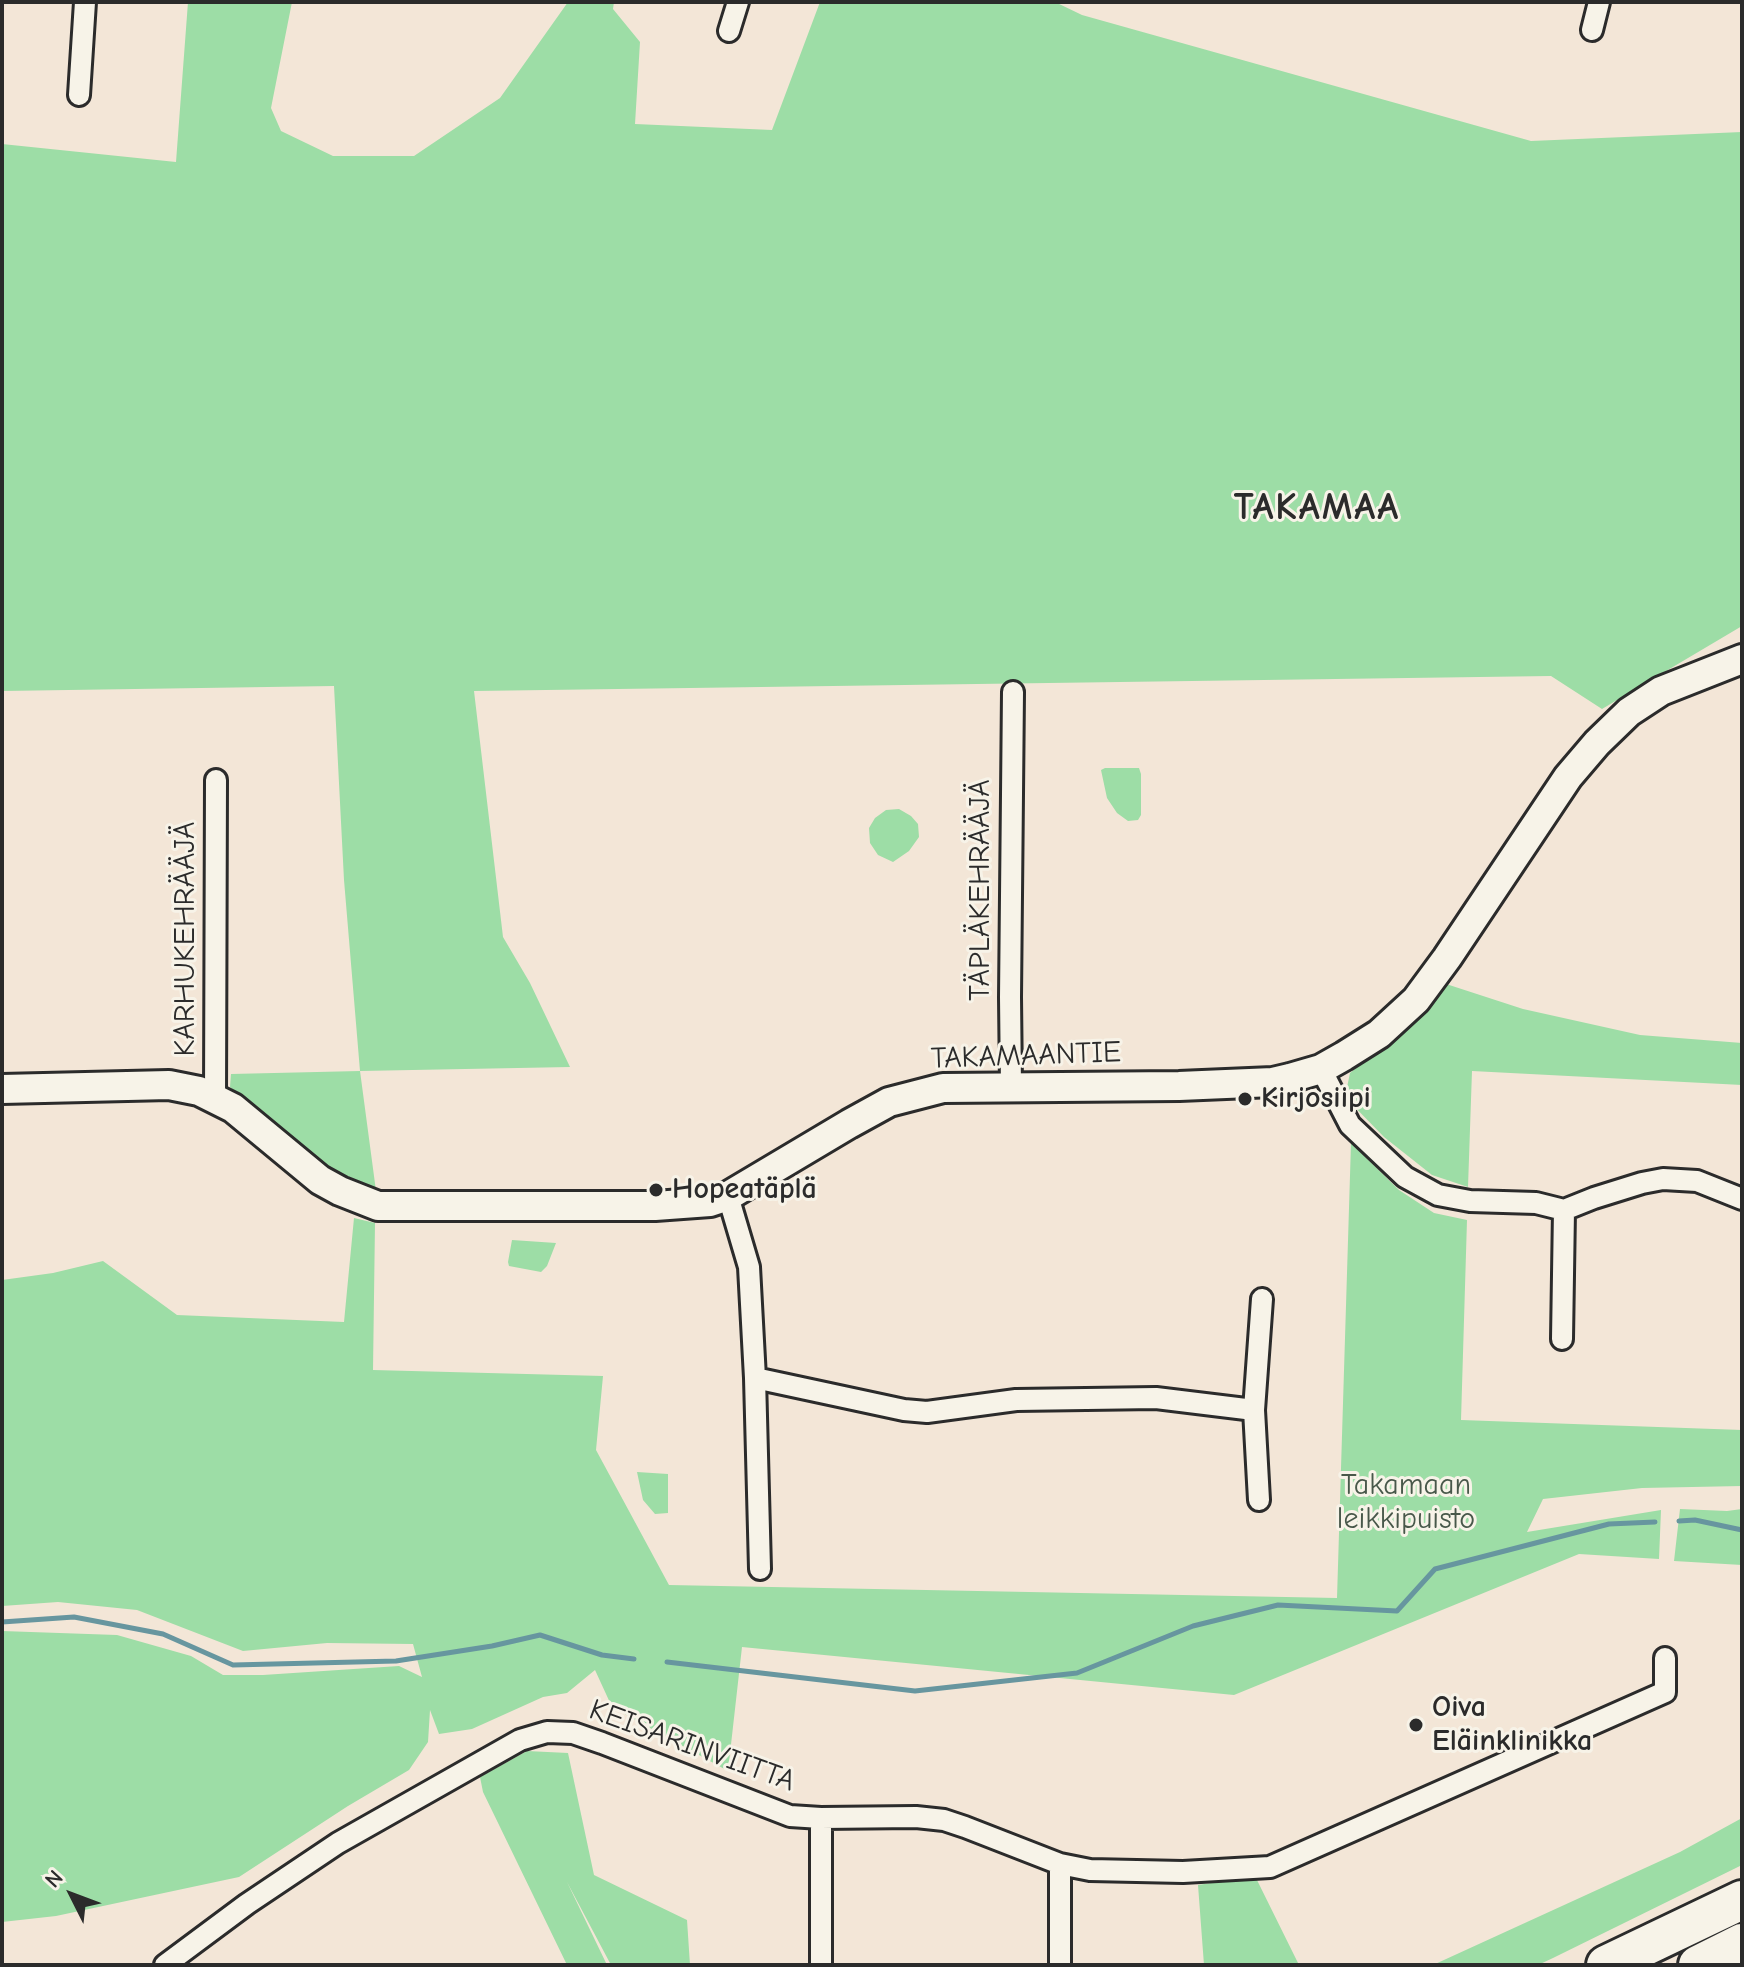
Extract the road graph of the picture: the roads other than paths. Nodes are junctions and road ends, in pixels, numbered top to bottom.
1 (85, 2) edge
2 (738, 2) edge
3 (1599, 2) edge
4 (1592, 30) dead end
5 (729, 31) dead end
6 (79, 95) dead end
7 (1742, 659) edge
8 (1013, 692) dead end
9 (216, 780) dead end
10 (1321, 1069) junction
11 (1011, 1087) junction
12 (2, 1089) edge
13 (215, 1098) junction
14 (728, 1196) junction
15 (1742, 1199) edge
16 (1564, 1210) junction
17 (1262, 1299) dead end
18 (1562, 1339) dead end
19 (755, 1378) junction
20 (1254, 1410) junction
21 (1259, 1500) dead end
22 (760, 1569) dead end
23 (1665, 1658) dead end
24 (821, 1818) junction
25 (1060, 1864) junction
26 (1742, 1900) edge
27 (1742, 1943) edge
28 (165, 1965) edge
29 (821, 1965) edge
30 (1060, 1965) edge
31 (1606, 1965) edge
32 (1698, 1965) edge

1 - 6 street
2 - 5 street
3 - 4 street
7 - 10 street, TAKAMAANTIE
8 - 11 street, TÄPLÄKEHRÄÄJÄ
9 - 13 street, KARHUKEHRÄÄJÄ
10 - 11 street, TAKAMAANTIE
10 - 16 street
11 - 14 street, TAKAMAANTIE
12 - 13 street, TAKAMAANTIE
13 - 14 street, TAKAMAANTIE
14 - 19 street
15 - 16 street
16 - 18 street
17 - 20 street
19 - 20 street
19 - 22 street
20 - 21 street
23 - 25 street, KEISARINVIITTA
24 - 25 street, KEISARINVIITTA
24 - 28 street, KEISARINVIITTA
24 - 29 street
25 - 30 street
26 - 31 highway
27 - 32 highway

